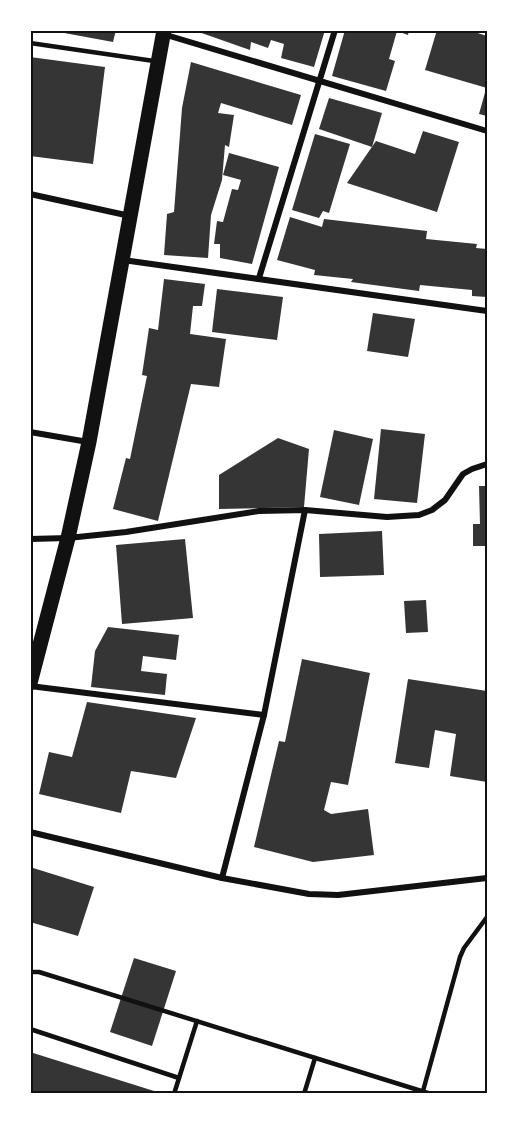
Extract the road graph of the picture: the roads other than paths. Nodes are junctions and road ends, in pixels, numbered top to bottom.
1 (335, 30) edge
2 (163, 32) edge
3 (30, 44) edge
4 (157, 61) junction
5 (319, 81) junction
6 (487, 130) edge
7 (30, 194) edge
8 (131, 216) junction
9 (123, 260) junction
10 (259, 278) junction
11 (487, 311) edge
12 (30, 432) edge
13 (89, 442) junction
14 (487, 464) edge
15 (304, 510) junction
16 (68, 538) junction
17 (30, 539) edge
18 (30, 685) edge
19 (264, 715) junction
20 (30, 832) edge
21 (222, 878) junction
22 (487, 878) edge
23 (487, 917) edge
24 (30, 968) edge
25 (30, 972) edge
26 (39, 972) junction
27 (197, 1021) junction
28 (30, 1029) edge
29 (315, 1058) junction
30 (179, 1078) junction
31 (423, 1091) junction
32 (174, 1094) edge
33 (303, 1094) edge
34 (431, 1094) edge

1 - 5 street
2 - 4 main road
2 - 5 street
3 - 4 lane
4 - 8 main road
5 - 6 street
5 - 10 street
7 - 8 street
8 - 9 main road
9 - 10 street
9 - 13 main road
10 - 11 street
12 - 13 street
13 - 16 main road
14 - 15 street
15 - 16 street
15 - 19 street
16 - 17 street
16 - 18 main road
18 - 19 street
19 - 21 street
20 - 21 street
21 - 22 street
23 - 31 lane
24 - 26 lane
25 - 26 lane
26 - 27 lane
27 - 29 lane
27 - 30 lane
28 - 30 lane
29 - 31 lane
29 - 33 lane
30 - 32 lane
31 - 34 lane

